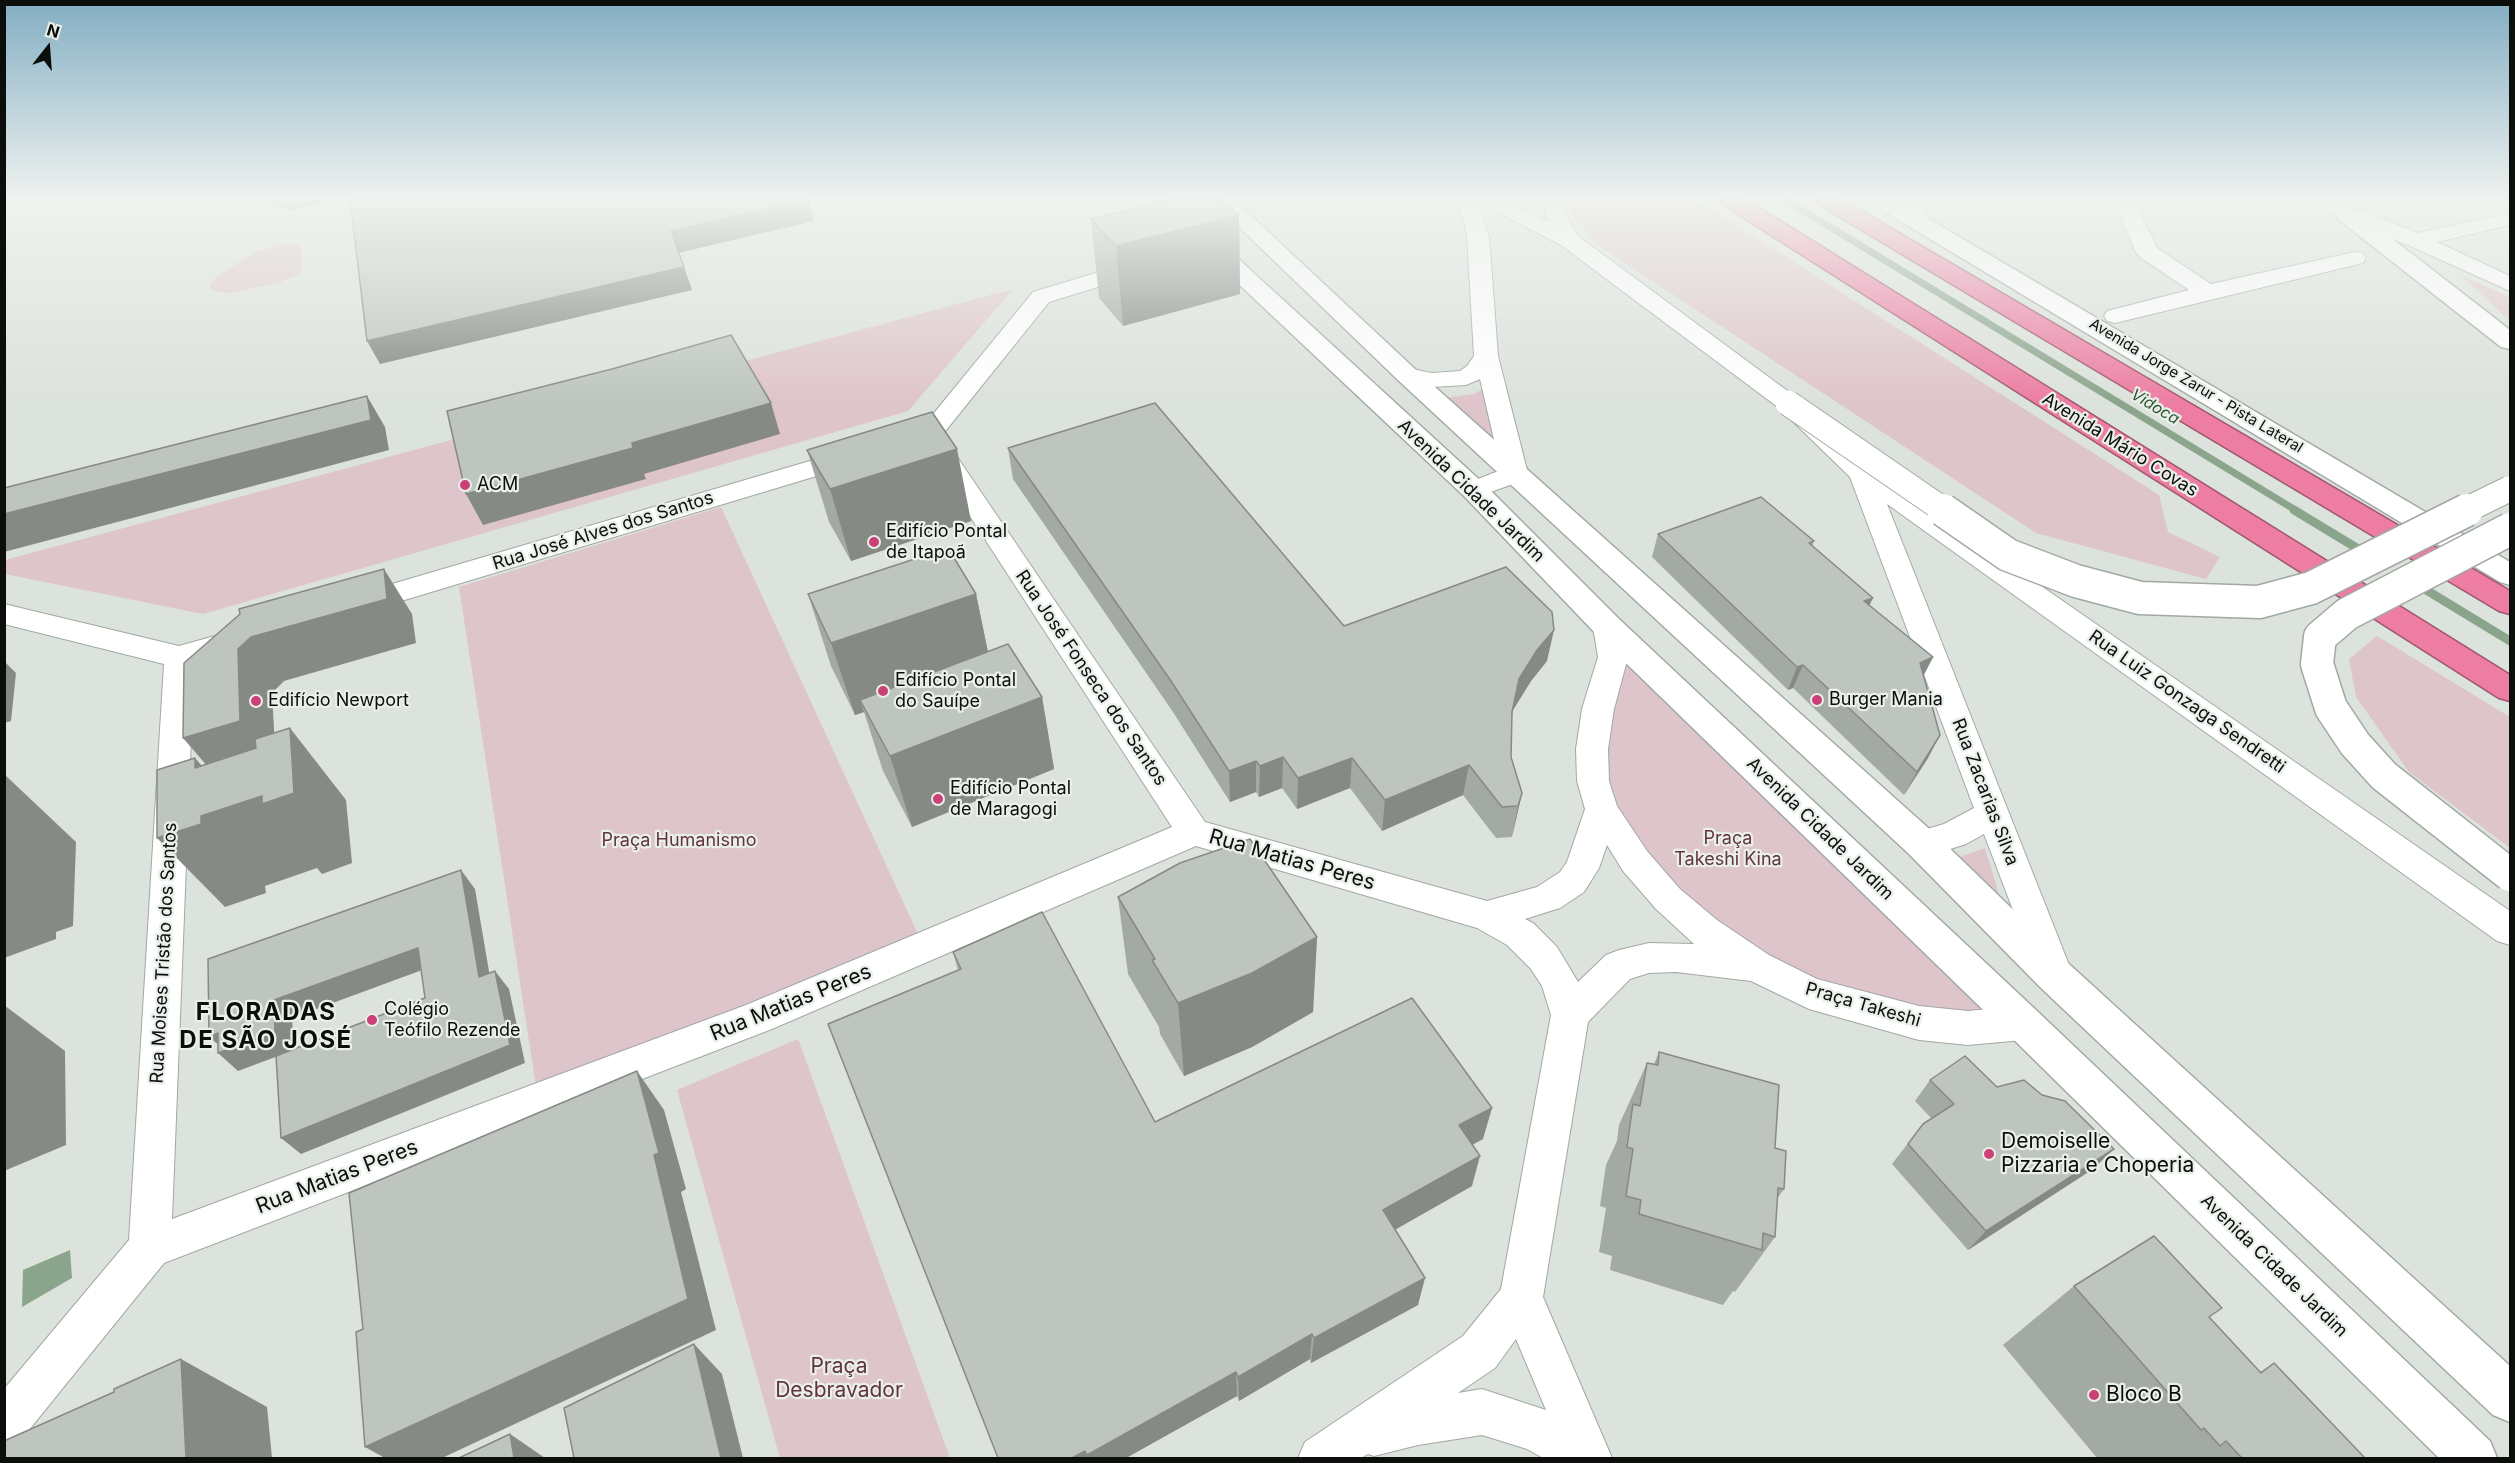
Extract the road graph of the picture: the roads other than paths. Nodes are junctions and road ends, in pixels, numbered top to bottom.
1 (1149, 267) edge
2 (1195, 267) edge
3 (1293, 267) edge
4 (1480, 267) edge
5 (1606, 267) edge
6 (1839, 267) edge
7 (1941, 267) edge
8 (1996, 267) edge
9 (2170, 267) edge
10 (2315, 267) edge
11 (2415, 267) edge
12 (2475, 267) edge
13 (2511, 284) edge
14 (2207, 292) junction
15 (2115, 316) dead end
16 (2511, 342) edge
17 (1486, 356) junction
18 (1407, 375) junction
19 (1788, 403) junction
20 (930, 434) junction
21 (1515, 474) junction
22 (1862, 474) junction
23 (2510, 489) edge
24 (1474, 490) junction
25 (2511, 529) edge
26 (2511, 575) edge
27 (2511, 604) edge
28 (340, 609) edge
29 (4, 614) edge
30 (1608, 627) junction
31 (260, 633) edge
32 (179, 657) junction
33 (2511, 690) edge
34 (1602, 809) junction
35 (1993, 813) junction
36 (1194, 832) junction
37 (1922, 844) junction
38 (2511, 875) edge
39 (1487, 916) junction
40 (2511, 930) edge
41 (1756, 966) junction
42 (2055, 976) junction
43 (1570, 1015) junction
44 (2023, 1023) junction
45 (150, 1248) junction
46 (1521, 1298) junction
47 (2511, 1398) edge
48 (4, 1425) edge
49 (1337, 1448) edge
50 (1587, 1458) edge
51 (2473, 1458) edge

1 - 20 street
2 - 24 main road, Avenida Cidade Jardim
3 - 18 main road
4 - 17 street
5 - 19 street, Rua Luiz Gonzaga Sendretti
6 - 33 highway, Avenida Mário Covas
7 - 27 highway
8 - 26 main road, Avenida Jorge Zarur - Pista Lateral
9 - 14 street
10 - 14 street
11 - 16 main road
12 - 13 street
14 - 15 street
17 - 18 street
17 - 21 street
18 - 21 main road
19 - 22 street, Rua Luiz Gonzaga Sendretti
19 - 23 main road, bridge
20 - 28 street, Rua José Alves dos Santos
20 - 36 street, Rua José Fonseca dos Santos
21 - 24 street
21 - 37 main road
22 - 35 street, Rua Zacarias Silva
22 - 40 street, Rua Luiz Gonzaga Sendretti
24 - 30 main road, Avenida Cidade Jardim
25 - 38 main road, bridge
29 - 32 street
30 - 34 street, Praça Takeshi
30 - 44 main road, Avenida Cidade Jardim
31 - 32 street
32 - 45 street, Rua Moises Tristão dos Santos
34 - 39 street
34 - 41 street, Praça Takeshi
35 - 37 street
35 - 42 street, Rua Zacarias Silva
36 - 39 street, Rua Matias Peres
36 - 45 street, Rua Matias Peres
37 - 42 main road
39 - 43 street, Rua Matias Peres
41 - 43 street
41 - 44 street, Praça Takeshi
42 - 47 main road
43 - 46 street
44 - 51 main road, Avenida Cidade Jardim
45 - 48 street, Rua Matias Peres
46 - 49 street
46 - 50 street
49 - 50 street

